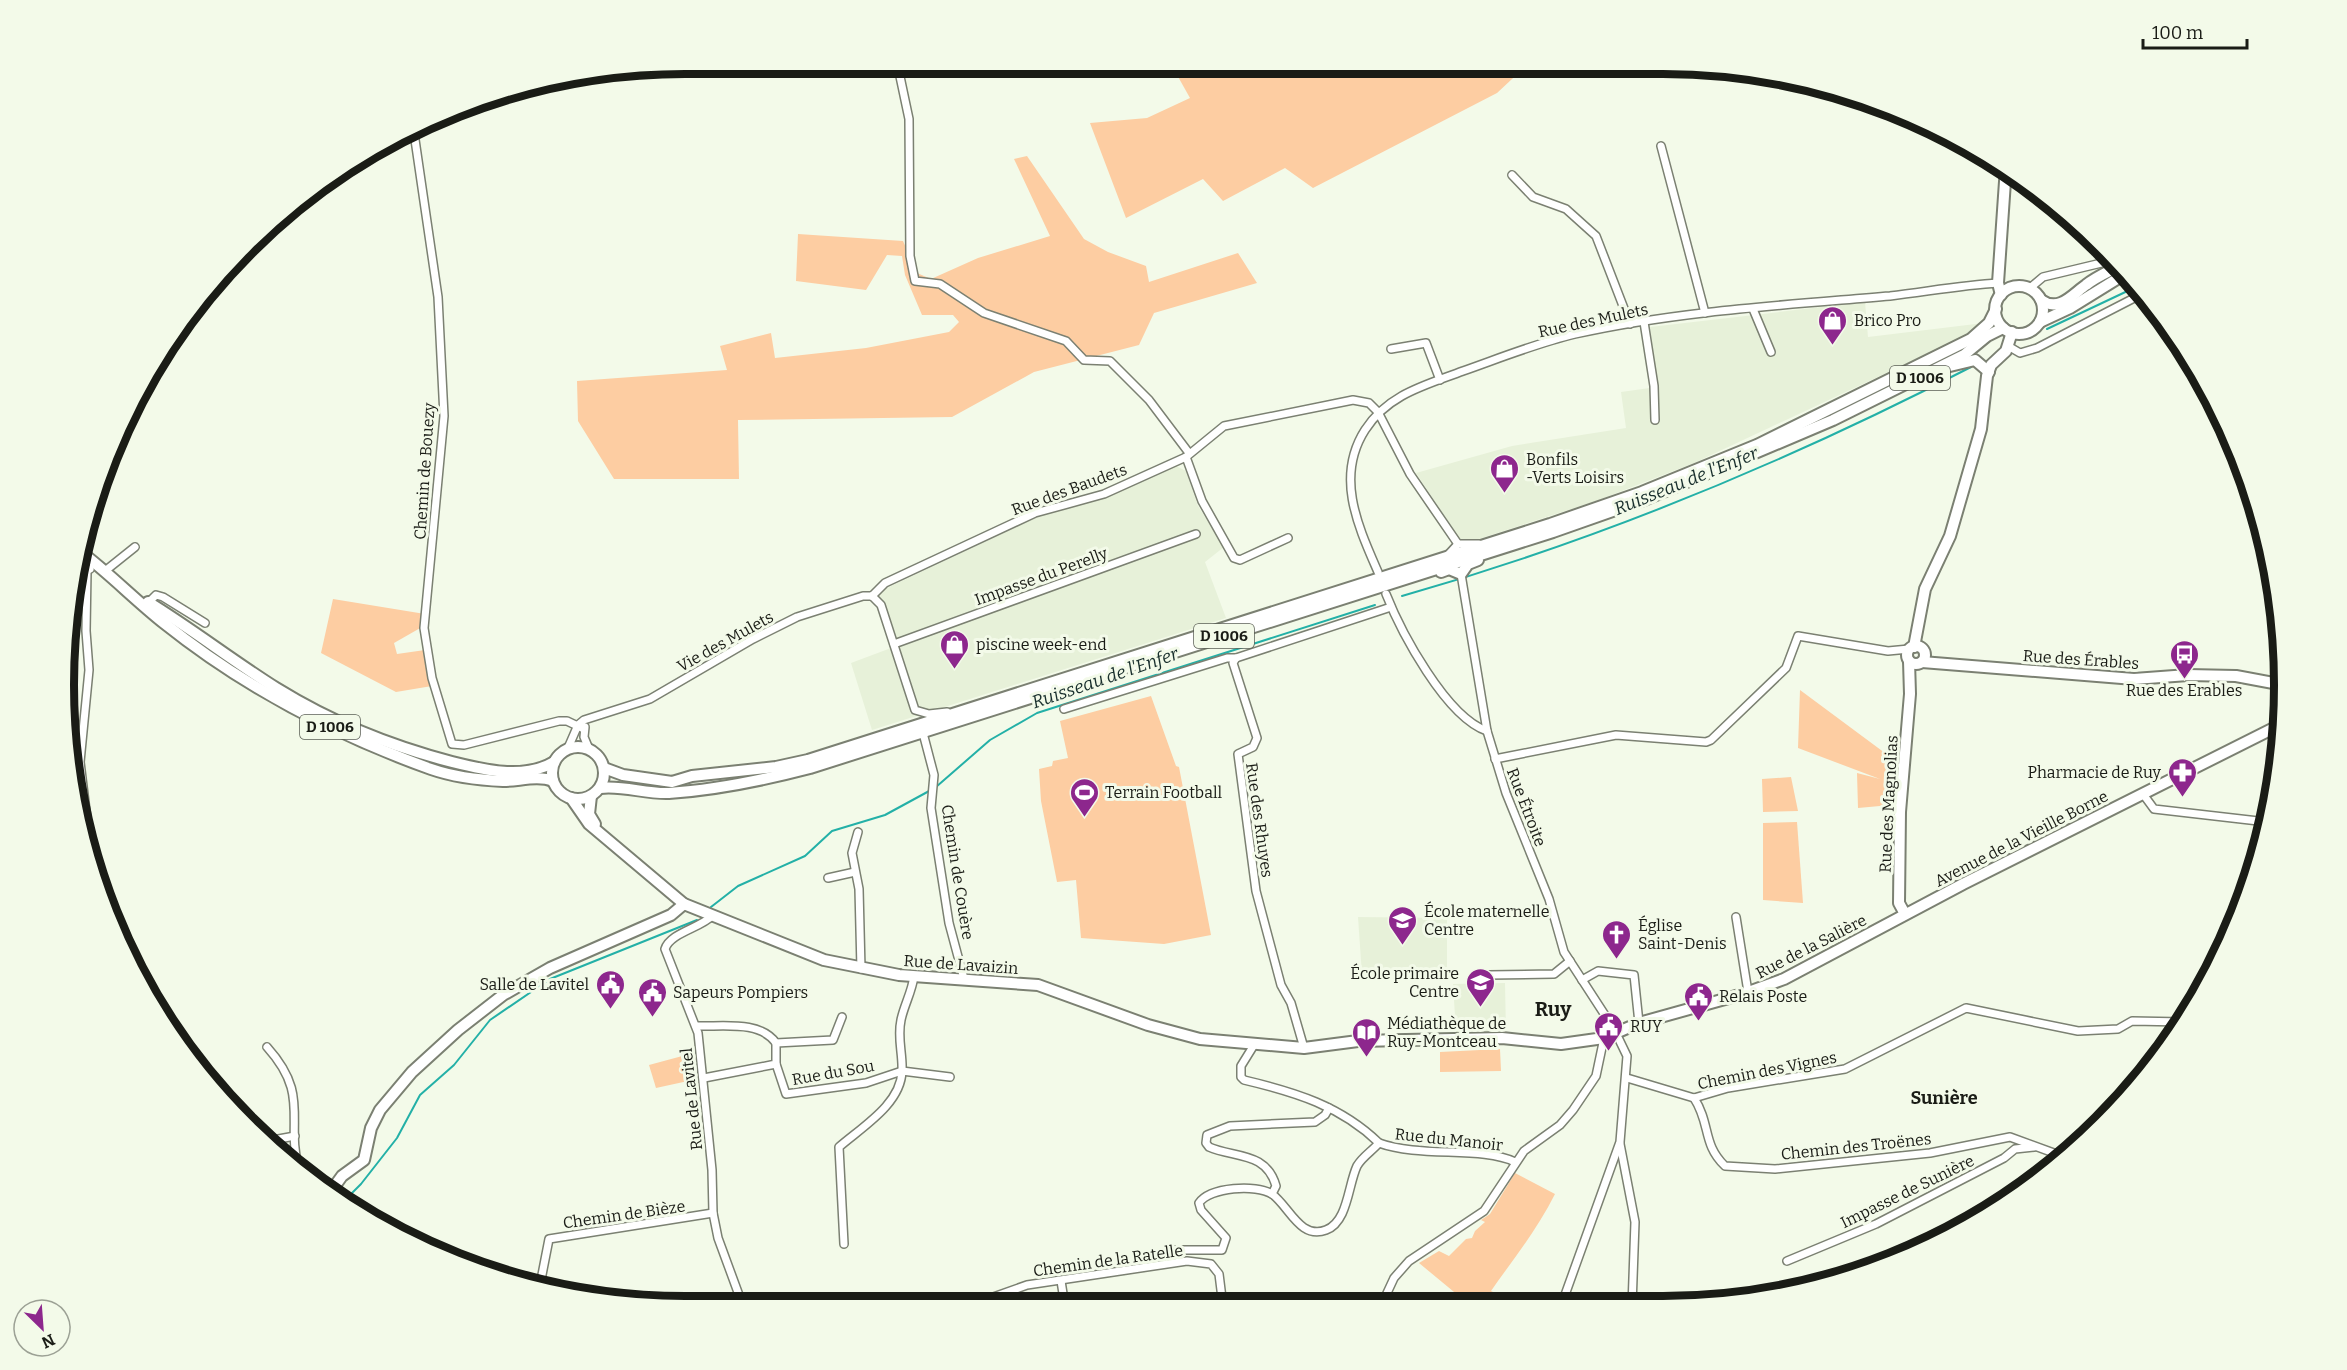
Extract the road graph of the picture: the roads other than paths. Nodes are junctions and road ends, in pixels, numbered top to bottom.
1 (899, 74) edge
2 (415, 137) edge
3 (1660, 146) dead end
4 (1512, 175) dead end
5 (2005, 179) edge
6 (2103, 263) edge
7 (2111, 271) edge
8 (2118, 278) edge
9 (1998, 284) junction
10 (2030, 288) junction
11 (2001, 295) junction
12 (2135, 298) edge
13 (2042, 300) junction
14 (1753, 309) junction
15 (1996, 309) junction
16 (1705, 313) junction
17 (1644, 322) junction
18 (2040, 322) junction
19 (1630, 324) junction
20 (2007, 330) junction
21 (2008, 346) junction
22 (1391, 349) dead end
23 (1771, 352) dead end
24 (1989, 372) junction
25 (1440, 380) junction
26 (1916, 380) junction
27 (1378, 412) junction
28 (1655, 420) dead end
29 (1188, 455) junction
30 (1196, 534) dead end
31 (1288, 538) dead end
32 (1458, 544) junction
33 (1484, 544) junction
34 (135, 547) dead end
35 (1499, 549) junction
36 (1447, 556) junction
37 (86, 560) edge
38 (92, 567) junction
39 (84, 571) edge
40 (105, 571) junction
41 (1378, 572) dead end
42 (1410, 577) junction
43 (1462, 580) junction
44 (1386, 594) dead end
45 (872, 596) junction
46 (136, 598) junction
47 (149, 602) junction
48 (1391, 607) junction
49 (205, 623) dead end
50 (894, 644) junction
51 (1916, 655) junction
52 (1236, 658) junction
53 (2274, 683) edge
54 (973, 708) junction
55 (1064, 709) dead end
56 (581, 727) junction
57 (2272, 729) edge
58 (1487, 730) junction
59 (923, 733) junction
60 (568, 748) junction
61 (589, 749) junction
62 (1495, 759) junction
63 (554, 762) junction
64 (604, 768) junction
65 (553, 781) junction
66 (600, 788) junction
67 (2143, 794) junction
68 (591, 796) junction
69 (570, 798) junction
70 (85, 806) edge
71 (2258, 821) edge
72 (858, 832) dead end
73 (634, 862) junction
74 (855, 872) junction
75 (828, 878) dead end
76 (684, 904) junction
77 (1905, 914) junction
78 (712, 916) junction
79 (1736, 917) dead end
80 (1570, 961) junction
81 (861, 969) junction
82 (1489, 975) dead end
83 (914, 976) junction
84 (964, 980) junction
85 (1582, 980) junction
86 (1748, 992) junction
87 (842, 1017) dead end
88 (2172, 1022) edge
89 (1640, 1023) junction
90 (696, 1026) junction
91 (1617, 1033) junction
92 (1604, 1038) junction
93 (777, 1043) junction
94 (1254, 1045) junction
95 (267, 1047) dead end
96 (1304, 1048) junction
97 (776, 1065) junction
98 (902, 1071) junction
99 (950, 1077) dead end
100 (704, 1078) junction
101 (1627, 1078) junction
102 (1694, 1098) junction
103 (1329, 1108) junction
104 (295, 1136) junction
105 (276, 1139) edge
106 (1620, 1142) junction
107 (1379, 1143) junction
108 (2037, 1147) junction
109 (2055, 1153) edge
110 (297, 1157) edge
111 (1515, 1162) junction
112 (335, 1186) edge
113 (1272, 1194) junction
114 (713, 1213) junction
115 (844, 1244) dead end
116 (1173, 1250) dead end
117 (1787, 1261) dead end
118 (541, 1279) edge
119 (1061, 1281) junction
120 (739, 1296) edge
121 (995, 1296) edge
122 (1063, 1296) edge
123 (1222, 1296) edge
124 (1386, 1296) edge
125 (1565, 1296) edge
126 (1632, 1296) edge

1 - 29 street
2 - 56 street, Chemin de Bouezy
3 - 16 street
4 - 19 street
5 - 9 main road
6 - 10 street
7 - 13 main road
8 - 18 main road
9 - 11 main road
9 - 14 street, Rue des Mulets
10 - 11 main road
10 - 13 main road
11 - 15 main road
12 - 21 street
13 - 18 main road
14 - 16 street, Rue des Mulets
14 - 23 street
15 - 20 main road
15 - 33 main road, D 1006
16 - 17 street, Rue des Mulets
17 - 19 street, Rue des Mulets
17 - 28 street
18 - 20 main road
19 - 25 street, Rue des Mulets
20 - 21 main road
20 - 26 main road, D 1006
21 - 24 main road
22 - 25 street
24 - 26 main road
24 - 51 main road
25 - 27 street, Rue des Mulets
26 - 35 main road, D 1006
27 - 29 street, Rue des Baudets
27 - 32 street
27 - 41 street, Rue des Mulets
29 - 31 street
29 - 45 street, Rue des Baudets
30 - 50 street, Impasse du Perelly
32 - 33 street
32 - 36 street
33 - 36 main road, D 1006
34 - 40 street
35 - 42 main road, D 1006
35 - 43 main road
36 - 54 main road, D 1006
37 - 38 main road, D 1006
38 - 39 street
38 - 40 main road, D 1006
38 - 70 street
40 - 46 main road, D 1006
42 - 43 main road
42 - 59 main road, D 1006
43 - 58 street, Rue Étroite
44 - 48 street
45 - 50 street
45 - 56 street, Vie des Mulets
46 - 47 main road, D 1006
46 - 65 main road, D 1006
47 - 49 street
47 - 63 main road, D 1006
48 - 52 street
48 - 58 street
50 - 54 street
51 - 53 main road, Rue des Érables
51 - 62 street
51 - 77 main road, Rue des Magnolias
52 - 55 street
52 - 96 street, Rue des Rhuyes
54 - 64 main road, D 1006
56 - 60 street
56 - 61 street
57 - 67 main road, Avenue de la Vieille Borne
58 - 62 street, Rue Étroite
59 - 66 main road, D 1006
59 - 84 street, Chemin de Couère
60 - 61 main road
60 - 63 main road
61 - 64 main road
62 - 80 street, Rue Étroite
63 - 65 main road
64 - 66 main road
65 - 69 main road
66 - 68 main road
67 - 71 street
67 - 77 main road, Avenue de la Vieille Borne
68 - 69 main road
68 - 73 main road, Rue de Lavaizin
69 - 73 main road, Rue de Lavaizin
72 - 74 street
73 - 76 main road, Rue de Lavaizin
74 - 75 street
74 - 81 street
76 - 78 main road, Rue de Lavaizin
76 - 112 main road
77 - 86 main road, Rue de la Salière
78 - 81 main road, Rue de Lavaizin
78 - 90 street, Rue de Lavitel
79 - 86 street
80 - 82 street
80 - 85 street, Rue Étroite
81 - 83 main road, Rue de Lavaizin
83 - 84 main road, Rue de Lavaizin
83 - 98 street
84 - 94 main road, Rue de Lavaizin
85 - 89 street
85 - 91 street, Rue Étroite
86 - 89 main road, Rue de la Salière
87 - 93 street
88 - 102 street, Chemin des Vignes
89 - 91 main road, Rue de la Salière
90 - 93 street
90 - 100 street, Rue de Lavitel
91 - 92 main road, Rue de la Salière
91 - 101 street, Rue Étroite
92 - 96 main road, Rue de la Salière
92 - 111 street
93 - 97 street, Rue du Sou
94 - 96 main road, Rue de Lavaizin
94 - 103 street
95 - 104 street
97 - 98 street, Rue du Sou
97 - 100 street, Rue du Sou
98 - 99 street, Rue du Sou
98 - 115 street
100 - 114 street, Rue de Lavitel
101 - 102 street, Chemin des Vignes
101 - 106 street, Rue Étroite
102 - 108 street, Chemin des Troënes
103 - 107 street
103 - 113 street
104 - 105 street
104 - 110 street
106 - 125 street
106 - 126 street
107 - 111 street, Rue du Manoir
107 - 113 street
108 - 109 street, Chemin des Troënes
108 - 117 street, Impasse de Sunière
111 - 124 street
113 - 116 street
114 - 118 street, Chemin de Bièze
114 - 120 street, Rue de Lavitel
119 - 121 street, Chemin de la Ratelle
119 - 122 street
119 - 123 street, Chemin de la Ratelle

